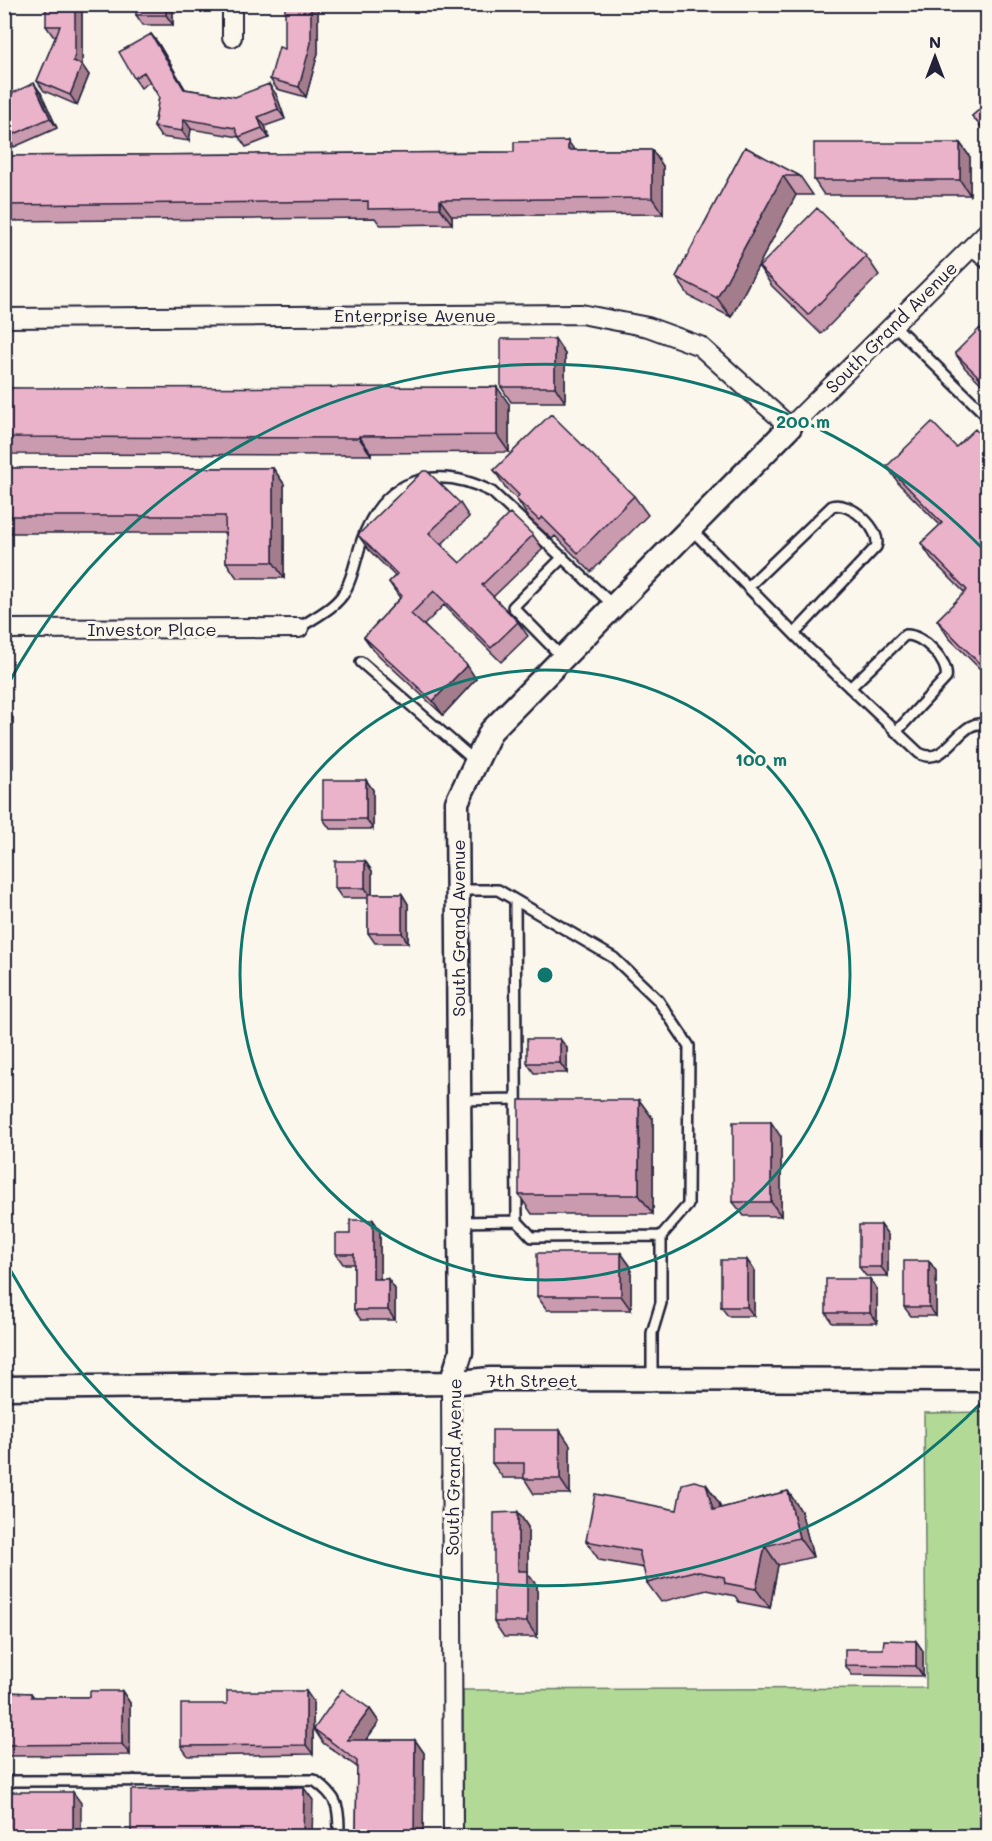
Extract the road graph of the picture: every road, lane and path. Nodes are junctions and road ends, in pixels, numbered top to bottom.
1 (232, 4) edge
2 (232, 37) dead end
3 (987, 231) edge
4 (970, 249) junction
5 (987, 265) edge
6 (4, 318) edge
7 (894, 325) junction
8 (987, 417) edge
9 (790, 427) junction
10 (690, 528) junction
11 (563, 557) junction
12 (748, 587) junction
13 (614, 606) junction
14 (299, 628) joint
15 (4, 629) edge
16 (794, 634) junction
17 (563, 658) junction
18 (361, 662) dead end
19 (850, 688) junction
20 (987, 726) edge
21 (896, 732) junction
22 (476, 762) junction
23 (458, 890) junction
24 (515, 900) junction
25 (516, 1099) junction
26 (459, 1100) junction
27 (517, 1221) junction
28 (460, 1222) junction
29 (661, 1236) junction
30 (652, 1380) junction
31 (987, 1380) edge
32 (451, 1383) junction
33 (4, 1388) edge
34 (4, 1784) edge
35 (339, 1836) edge
36 (453, 1836) edge

1 - 2 street
3 - 4 street, South Grand Avenue
4 - 5 lane
4 - 7 street, South Grand Avenue
6 - 9 street, Enterprise Avenue
7 - 8 lane
7 - 9 street, South Grand Avenue
9 - 10 street, South Grand Avenue
10 - 12 lane
10 - 13 street, South Grand Avenue
11 - 13 lane
11 - 14 lane
11 - 17 lane
12 - 16 lane
12 - 16 lane
13 - 17 street, South Grand Avenue
14 - 15 street, Investor Place
16 - 19 lane
17 - 22 street, South Grand Avenue
18 - 22 lane
19 - 21 lane
19 - 21 lane
20 - 21 lane
22 - 23 street, South Grand Avenue
23 - 24 lane
23 - 26 street, South Grand Avenue
24 - 25 lane
24 - 29 lane
25 - 26 lane
25 - 27 lane
26 - 28 street, South Grand Avenue
27 - 28 lane
27 - 29 lane
28 - 32 street, South Grand Avenue
29 - 30 lane
30 - 31 street, 7th Street
30 - 32 street, 7th Street
32 - 33 street, 7th Street
32 - 36 street, South Grand Avenue
34 - 35 lane

